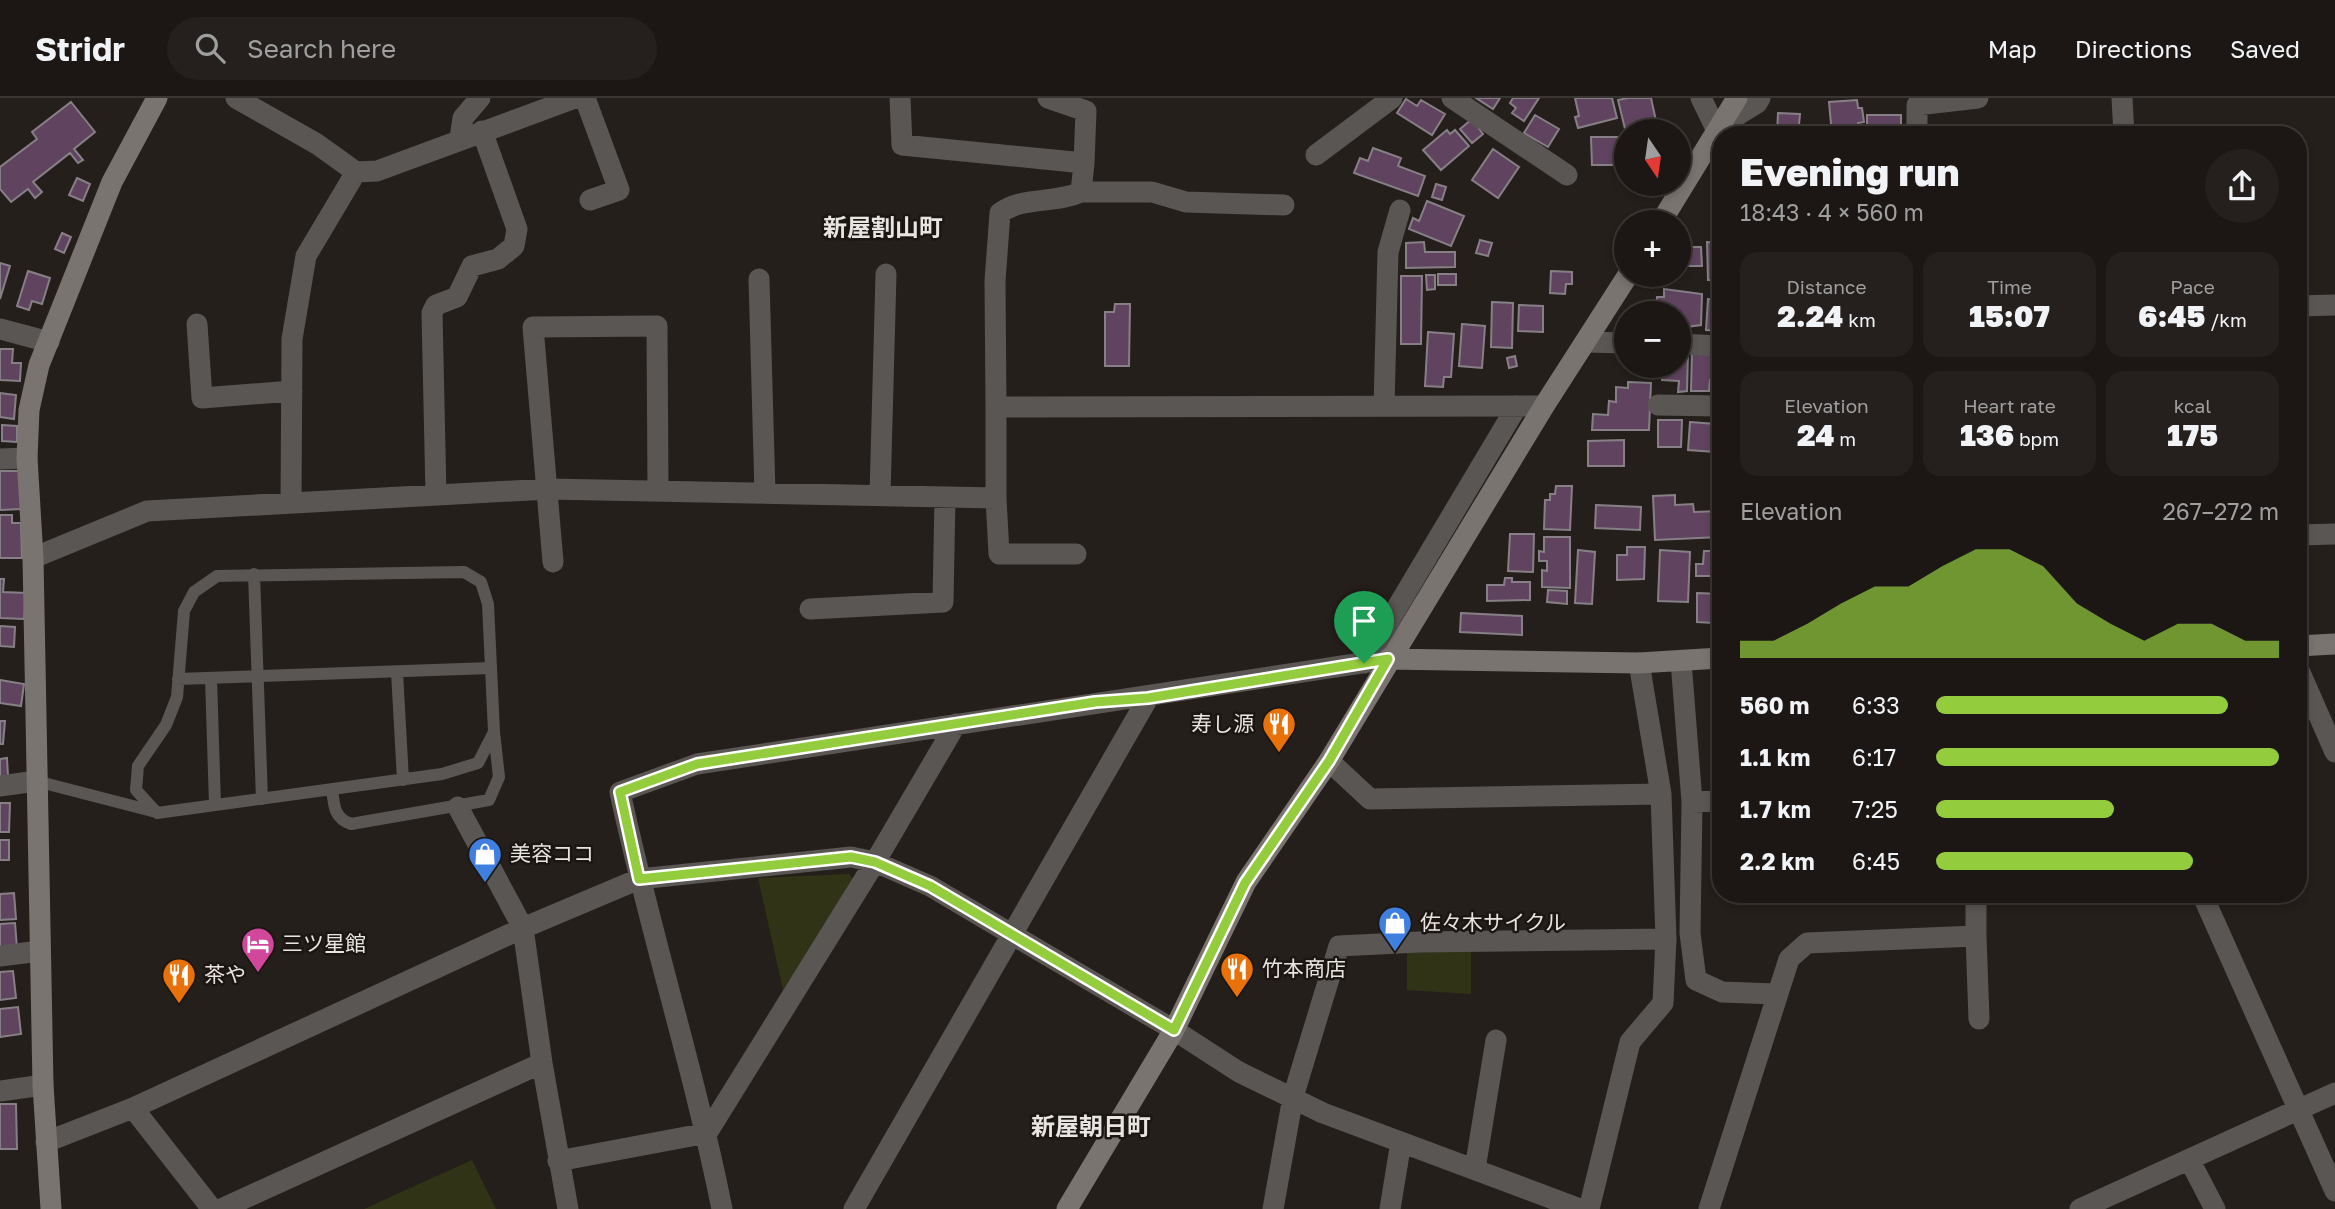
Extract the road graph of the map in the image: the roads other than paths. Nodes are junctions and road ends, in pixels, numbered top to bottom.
1 (157, 98) edge
2 (236, 98) edge
3 (480, 98) edge
4 (575, 98) edge
5 (585, 98) edge
6 (900, 98) edge
7 (1048, 98) edge
8 (1392, 98) edge
9 (1452, 98) edge
10 (1701, 98) edge
11 (1737, 98) edge
12 (1760, 98) edge
13 (1978, 98) edge
14 (2122, 98) edge
15 (1719, 126) edge
16 (1724, 126) edge
17 (1727, 126) edge
18 (1917, 126) edge
19 (2124, 126) edge
20 (482, 131) junction
21 (460, 138) junction
22 (1712, 145) edge
23 (1316, 155) dead end
24 (1084, 163) junction
25 (356, 172) junction
26 (1567, 175) dead end
27 (1082, 192) junction
28 (590, 200) dead end
29 (1284, 205) dead end
30 (1400, 210) dead end
31 (1669, 210) edge
32 (887, 274) dead end
33 (759, 279) dead end
34 (1620, 287) edge
35 (2335, 305) edge
36 (2307, 306) edge
37 (197, 324) dead end
38 (0, 329) edge
39 (49, 342) junction
40 (1586, 342) junction
41 (1614, 343) edge
42 (1691, 345) edge
43 (1712, 346) edge
44 (292, 391) junction
45 (1658, 405) dead end
46 (1384, 406) junction
47 (1517, 406) junction
48 (1544, 406) junction
49 (1712, 406) edge
50 (996, 407) junction
51 (27, 458) junction
52 (0, 459) edge
53 (548, 489) junction
54 (658, 491) junction
55 (765, 493) junction
56 (436, 495) junction
57 (880, 495) junction
58 (945, 497) junction
59 (996, 498) junction
60 (291, 503) junction
61 (2335, 534) edge
62 (2307, 535) edge
63 (1076, 554) dead end
64 (33, 558) junction
65 (552, 562) dead end
66 (254, 575) junction
67 (810, 609) dead end
68 (2335, 644) edge
69 (2307, 646) edge
70 (1388, 659) junction
71 (1712, 659) edge
72 (1681, 661) junction
73 (1364, 663) junction
74 (1639, 663) junction
75 (491, 668) junction
76 (397, 671) junction
77 (258, 676) junction
78 (178, 678) junction
79 (211, 678) junction
80 (2307, 688) edge
81 (1148, 698) junction
82 (956, 724) junction
83 (494, 732) junction
84 (2335, 752) edge
85 (1329, 761) junction
86 (403, 780) junction
87 (36, 781) junction
88 (0, 786) edge
89 (332, 789) junction
90 (1661, 794) junction
91 (262, 799) junction
92 (1712, 801) edge
93 (1692, 802) junction
94 (215, 805) junction
95 (458, 807) junction
96 (157, 813) junction
97 (875, 862) junction
98 (639, 879) junction
99 (1976, 903) edge
100 (2206, 903) edge
101 (523, 928) junction
102 (1013, 936) junction
103 (1976, 936) junction
104 (1666, 939) junction
105 (40, 951) junction
106 (0, 956) edge
107 (1775, 994) junction
108 (1979, 1019) dead end
109 (1174, 1030) junction
110 (1496, 1040) dead end
111 (542, 1063) junction
112 (43, 1085) junction
113 (0, 1091) edge
114 (2335, 1093) edge
115 (1293, 1097) junction
116 (132, 1108) junction
117 (2298, 1109) junction
118 (707, 1133) junction
119 (46, 1142) junction
120 (1401, 1142) junction
121 (558, 1161) junction
122 (2190, 1161) junction
123 (1475, 1170) junction
124 (2335, 1191) edge
125 (51, 1209) edge
126 (212, 1209) edge
127 (221, 1209) edge
128 (568, 1209) edge
129 (722, 1209) edge
130 (854, 1209) edge
131 (1067, 1209) edge
132 (1273, 1209) edge
133 (1391, 1209) edge
134 (1580, 1209) edge
135 (1589, 1209) edge
136 (1709, 1209) edge
137 (2080, 1209) edge
138 (2215, 1209) edge

1 - 39 street
2 - 25 street
3 - 21 street
4 - 20 street
5 - 28 street
6 - 24 street
7 - 24 street
8 - 23 street
9 - 26 street
10 - 15 street
11 - 16 street
12 - 17 street
13 - 18 street
14 - 19 street
20 - 21 street
20 - 56 street
21 - 25 street
22 - 31 street
24 - 27 street
25 - 44 street
27 - 29 street
27 - 50 street
30 - 46 street
32 - 57 street
33 - 55 street
34 - 40 street
35 - 36 street
37 - 44 street
38 - 39 street
39 - 51 street
40 - 41 street
40 - 48 street
42 - 43 street
44 - 60 street
45 - 49 street
46 - 47 street
46 - 50 street
47 - 48 street
47 - 73 street
48 - 70 street
50 - 59 street
51 - 52 street
51 - 64 street
53 - 54 street
53 - 54 street
53 - 56 street
53 - 65 street
54 - 55 street
55 - 57 street
56 - 60 street
57 - 58 street
58 - 59 street
58 - 67 street
59 - 63 street
60 - 64 street
61 - 62 street
64 - 87 street
66 - 75 lane
66 - 77 lane
66 - 78 lane
68 - 69 street
70 - 73 street
70 - 74 street
70 - 85 street
71 - 72 street
72 - 74 street
72 - 93 street
73 - 81 street
74 - 90 street
75 - 76 lane
75 - 83 lane
76 - 77 lane
76 - 86 lane
77 - 79 lane
77 - 91 lane
78 - 79 lane
78 - 96 lane
79 - 94 lane
80 - 84 street
81 - 82 street
81 - 102 street
82 - 97 street
82 - 98 street
83 - 86 lane
83 - 95 lane
85 - 90 street
85 - 109 street
86 - 89 lane
87 - 88 street
87 - 96 lane
87 - 105 street
89 - 91 lane
89 - 95 lane
90 - 104 street
91 - 94 lane
92 - 93 street
93 - 107 street
94 - 96 lane
95 - 101 street
97 - 98 street
97 - 102 street
97 - 118 street
98 - 101 street
98 - 118 street
99 - 103 street
100 - 117 street
101 - 111 street
101 - 116 street
102 - 109 street
102 - 130 street
103 - 107 street
103 - 108 street
104 - 115 street
104 - 135 street
105 - 106 street
105 - 112 street
107 - 136 street
109 - 115 street
109 - 131 street
110 - 123 street
111 - 121 street
111 - 127 street
112 - 113 street
112 - 119 street
114 - 117 street
115 - 120 street
115 - 132 street
116 - 119 street
116 - 126 street
117 - 122 street
117 - 124 street
118 - 121 street
118 - 129 street
119 - 125 street
120 - 123 street
120 - 133 street
121 - 128 street
122 - 137 street
122 - 138 street
123 - 134 street

